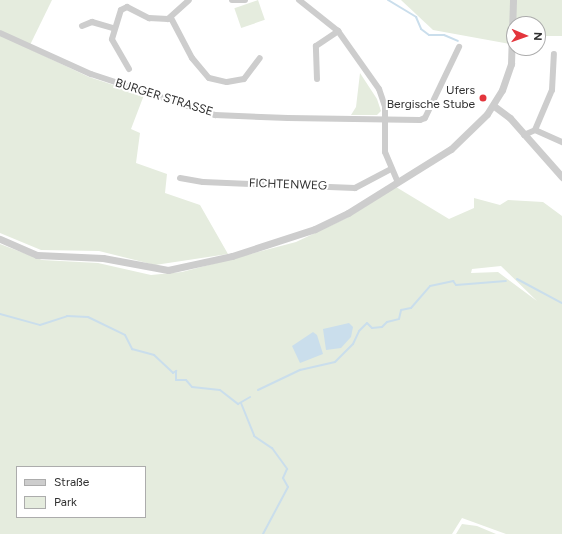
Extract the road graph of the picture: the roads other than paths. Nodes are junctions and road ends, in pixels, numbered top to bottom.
1 (189, 0) edge
2 (232, 0) edge
3 (245, 0) edge
4 (299, 0) edge
5 (513, 0) edge
6 (171, 18) junction
7 (82, 26) dead end
8 (112, 28) junction
9 (338, 31) junction
10 (0, 33) edge
11 (459, 47) dead end
12 (554, 54) dead end
13 (260, 58) dead end
14 (129, 68) dead end
15 (317, 79) dead end
16 (494, 106) junction
17 (386, 120) junction
18 (535, 130) junction
19 (524, 135) junction
20 (562, 142) edge
21 (391, 169) junction
22 (562, 177) edge
23 (180, 178) dead end
24 (398, 182) junction
25 (0, 239) edge

1 - 6 street
2 - 3 street
4 - 9 street
5 - 16 street
6 - 8 street
6 - 13 street
7 - 8 street
8 - 14 street
9 - 15 street
9 - 17 street
10 - 17 street, BURGER STRASSE
11 - 17 street, BURGER STRASSE
12 - 18 street
16 - 19 street
16 - 24 street
17 - 21 street
18 - 19 street
18 - 20 street
19 - 22 street
21 - 23 street, FICHTENWEG
21 - 24 street
24 - 25 street

